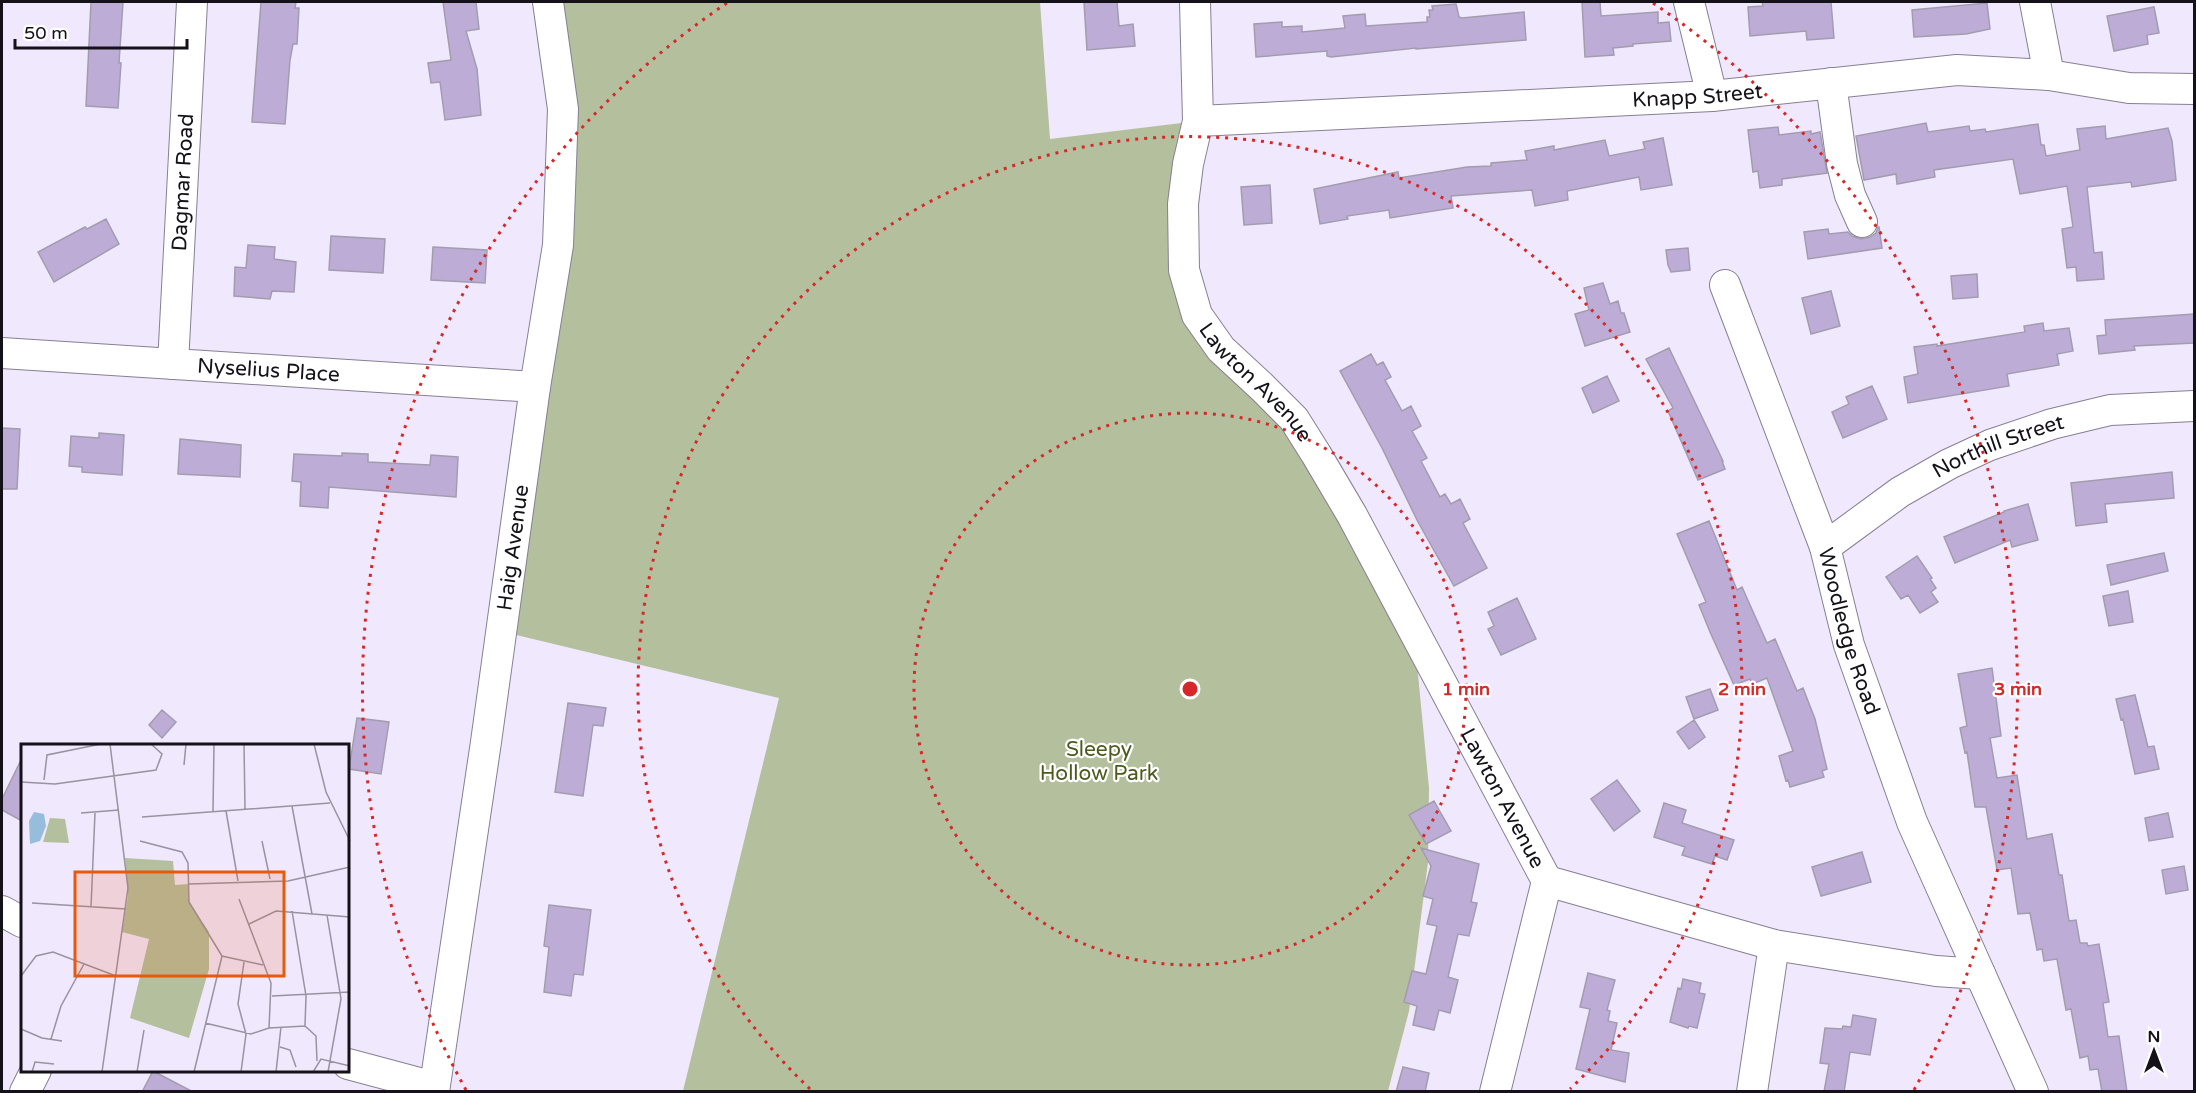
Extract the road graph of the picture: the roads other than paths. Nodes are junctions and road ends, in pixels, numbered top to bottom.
1 (192, 2) edge
2 (548, 2) edge
3 (1195, 2) edge
4 (1689, 2) edge
5 (2035, 2) edge
6 (2049, 75) junction
7 (1831, 83) junction
8 (2194, 89) edge
9 (1712, 96) junction
10 (1198, 121) junction
11 (1862, 222) dead end
12 (1725, 285) dead end
13 (2, 353) edge
14 (173, 363) junction
15 (535, 387) junction
16 (2194, 406) edge
17 (1825, 547) junction
18 (1547, 881) junction
19 (2, 911) edge
20 (21, 921) edge
21 (1774, 945) junction
22 (1980, 974) junction
23 (350, 1065) edge
24 (35, 1072) edge
25 (434, 1089) edge
26 (25, 1092) edge
27 (1496, 1092) edge
28 (1752, 1092) edge
29 (2033, 1092) edge

1 - 14 street, Dagmar Road
2 - 15 street, Haig Avenue
3 - 10 street, Lawton Avenue
4 - 9 street
5 - 6 street
6 - 7 street, Knapp Street
6 - 8 street, Knapp Street
7 - 9 street, Knapp Street
7 - 11 street
9 - 10 street, Knapp Street
10 - 18 street, Lawton Avenue
12 - 17 street, Woodledge Road
13 - 14 street, Nyselius Place
14 - 15 street, Nyselius Place
15 - 25 street, Haig Avenue
16 - 17 street, Northill Street
17 - 22 street, Woodledge Road
18 - 21 street, Lawton Avenue
18 - 27 street
19 - 20 street
21 - 22 street, Lawton Avenue
21 - 28 street
22 - 29 street
23 - 25 street
24 - 26 street

